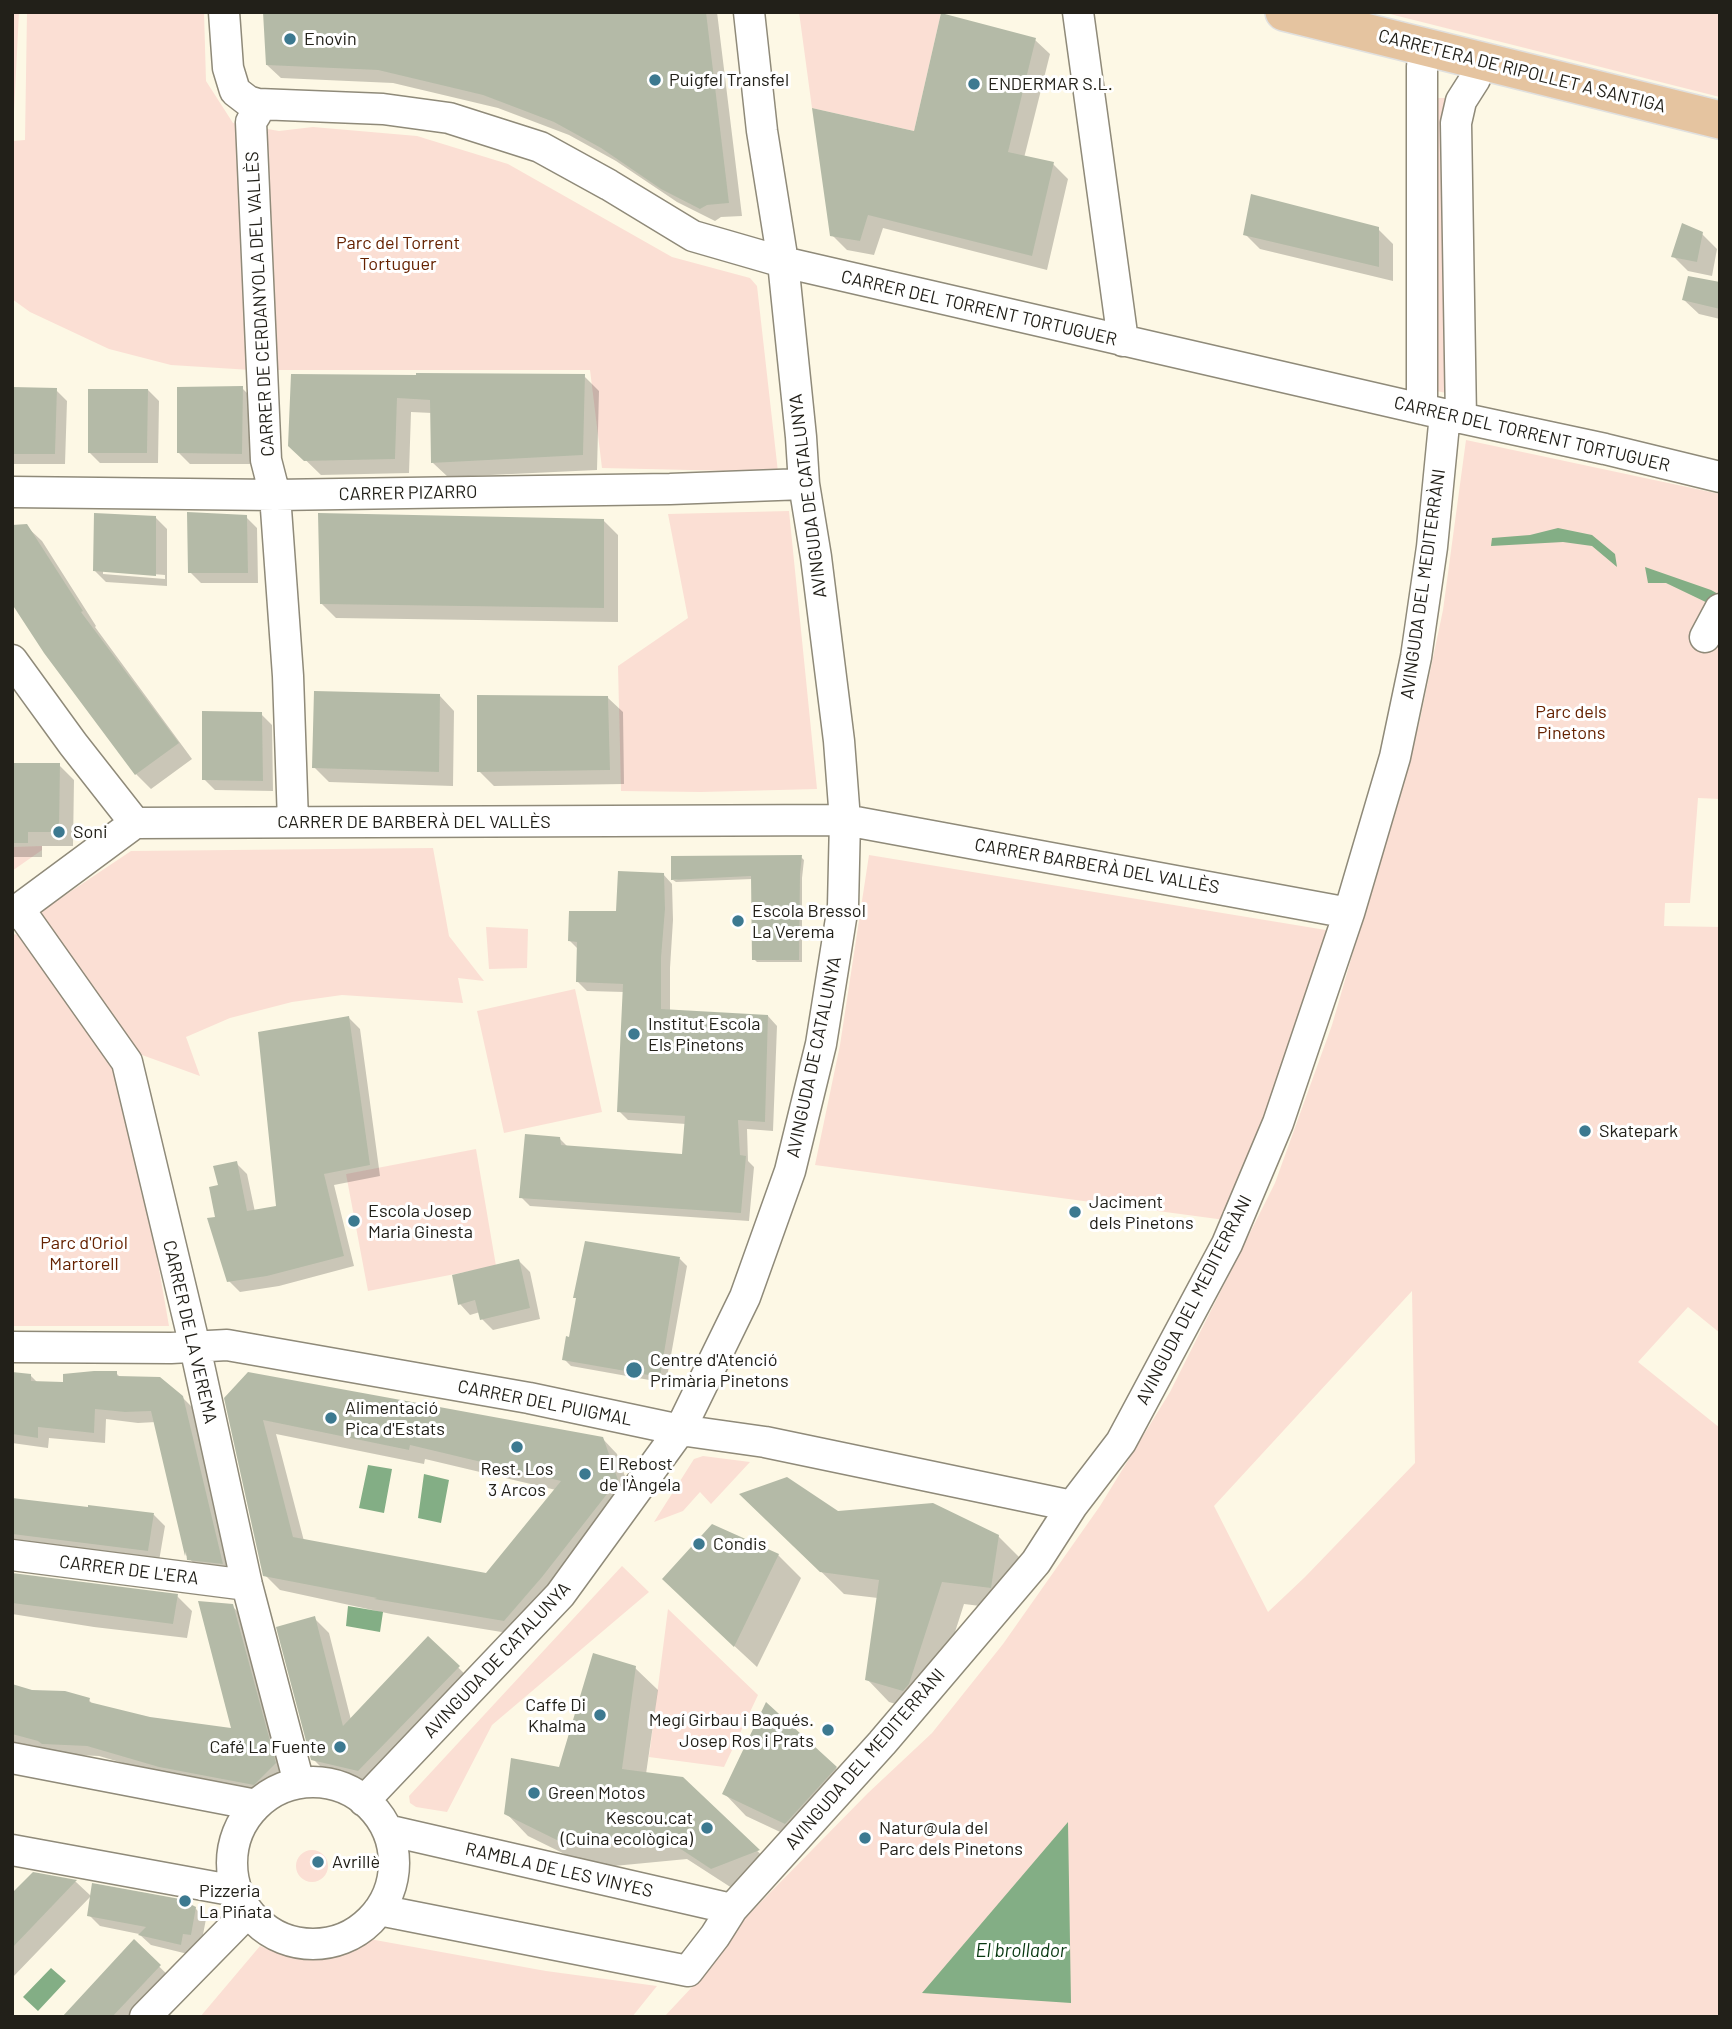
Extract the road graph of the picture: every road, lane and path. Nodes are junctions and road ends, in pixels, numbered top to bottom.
1 (224, 12) edge
2 (749, 12) edge
3 (1078, 12) edge
4 (1284, 12) edge
5 (1422, 66) dead end
6 (1475, 79) dead end
7 (258, 104) junction
8 (1720, 120) edge
9 (783, 262) junction
10 (1123, 341) junction
11 (1443, 414) junction
12 (1720, 477) edge
13 (804, 484) junction
14 (12, 492) edge
15 (275, 495) junction
16 (1720, 609) edge
17 (1705, 637) dead end
18 (12, 660) edge
19 (845, 820) junction
20 (293, 822) junction
21 (135, 823) junction
22 (16, 912) edge
23 (1349, 913) junction
24 (12, 1347) edge
25 (195, 1347) junction
26 (680, 1430) junction
27 (1072, 1506) junction
28 (12, 1556) edge
29 (247, 1585) junction
30 (12, 1758) edge
31 (299, 1783) junction
32 (364, 1801) junction
33 (257, 1805) junction
34 (387, 1830) junction
35 (12, 1850) edge
36 (242, 1901) junction
37 (732, 1909) junction
38 (379, 1910) junction
39 (145, 2017) edge

1 - 7 street
2 - 9 street, AVINGUDA DE CATALUNYA
3 - 10 street
4 - 8 main road, CARRETERA DE RIPOLLET A SANTIGA
5 - 11 street, AVINGUDA DEL MEDITERRÀNI
6 - 11 street, AVINGUDA DEL MEDITERRÀNI
7 - 9 street, CARRER DEL TORRENT TORTUGUER
7 - 15 street, CARRER DE CERDANYOLA DEL VALLÈS
9 - 10 street, CARRER DEL TORRENT TORTUGUER
9 - 13 street, AVINGUDA DE CATALUNYA
10 - 11 street, CARRER DEL TORRENT TORTUGUER
11 - 12 street, CARRER DEL TORRENT TORTUGUER
11 - 23 street, AVINGUDA DEL MEDITERRÀNI
13 - 15 street, CARRER PIZARRO
13 - 19 street, AVINGUDA DE CATALUNYA
14 - 15 street, CARRER PIZARRO
15 - 20 street, CARRER DE CERDANYOLA DEL VALLÈS
16 - 17 street
18 - 21 street
19 - 20 street, CARRER DE BARBERÀ DEL VALLÈS
19 - 23 street, CARRER BARBERÀ DEL VALLÈS
19 - 26 street, AVINGUDA DE CATALUNYA
20 - 21 street, CARRER DE BARBERÀ DEL VALLÈS
21 - 22 street
22 - 25 street, CARRER DE LA VEREMA
23 - 27 street, AVINGUDA DEL MEDITERRÀNI
24 - 25 street, CARRER DEL PUIGMAL
25 - 26 street, CARRER DEL PUIGMAL
25 - 29 street, CARRER DE LA VEREMA
26 - 27 street, CARRER DEL PUIGMAL
26 - 32 street, AVINGUDA DE CATALUNYA
27 - 37 street, AVINGUDA DEL MEDITERRÀNI
28 - 29 street, CARRER DE L'ERA
29 - 31 street, CARRER DE LA VEREMA
30 - 33 street
31 - 32 street
31 - 33 street
32 - 34 street
33 - 36 street
34 - 37 street, RAMBLA DE LES VINYES
34 - 38 street
35 - 36 street
36 - 38 street
36 - 39 street
37 - 38 street, AVINGUDA DEL MEDITERRÀNI

